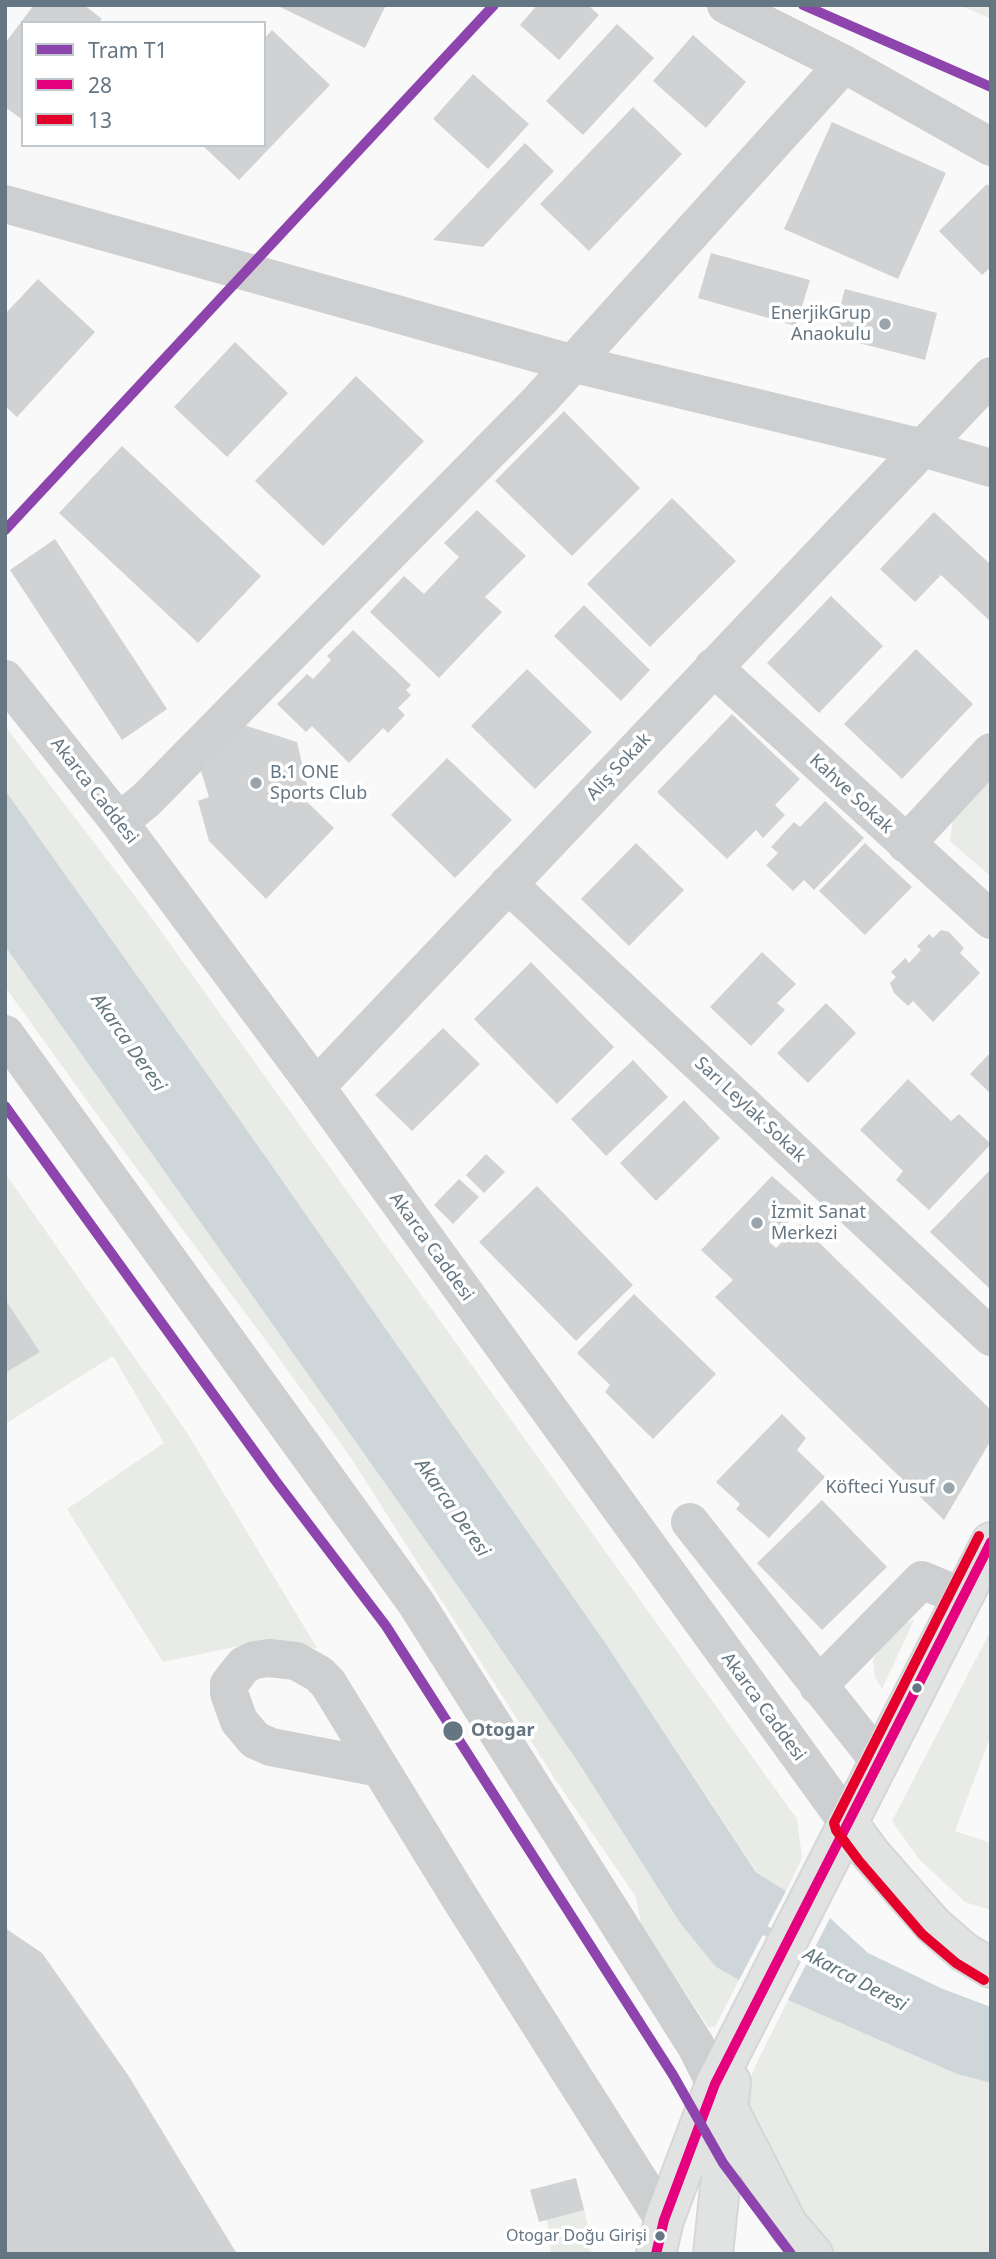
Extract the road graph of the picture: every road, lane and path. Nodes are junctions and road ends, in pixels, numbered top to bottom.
1 (726, 5) edge
2 (844, 64) junction
3 (991, 147) edge
4 (5, 204) edge
5 (571, 363) junction
6 (991, 376) edge
7 (923, 448) junction
8 (991, 468) edge
9 (713, 667) junction
10 (5, 679) edge
11 (991, 752) edge
12 (119, 822) junction
13 (905, 844) junction
14 (508, 884) junction
15 (991, 920) edge
16 (5, 1034) edge
17 (316, 1087) junction
18 (991, 1337) edge
19 (690, 1522) dead end
20 (991, 1542) edge
21 (962, 1597) junction
22 (818, 1686) junction
23 (878, 1761) junction
24 (380, 1768) dead end
25 (848, 1823) junction
26 (991, 1968) edge
27 (722, 2097) junction
28 (660, 2237) edge
29 (706, 2254) edge
30 (713, 2254) edge
31 (813, 2254) edge

1 - 2 street
2 - 3 street
2 - 5 street
4 - 5 street
5 - 7 street
5 - 12 street
6 - 7 street, Aliş Sokak
7 - 8 street
7 - 9 street, Aliş Sokak
9 - 13 street, Kahve Sokak
9 - 14 street, Aliş Sokak
10 - 12 street, Akarca Caddesi
11 - 13 street
12 - 17 street, Akarca Caddesi
13 - 15 street, Kahve Sokak
14 - 17 street, Aliş Sokak
14 - 18 street, Sarı Leylak Sokak
16 - 27 street
17 - 25 street, Akarca Caddesi
19 - 22 street
20 - 21 main road
21 - 22 street
21 - 23 main road
22 - 23 street
23 - 25 main road
24 - 28 street
25 - 26 main road
25 - 27 main road
27 - 28 main road
27 - 30 main road
27 - 31 main road
28 - 29 main road

